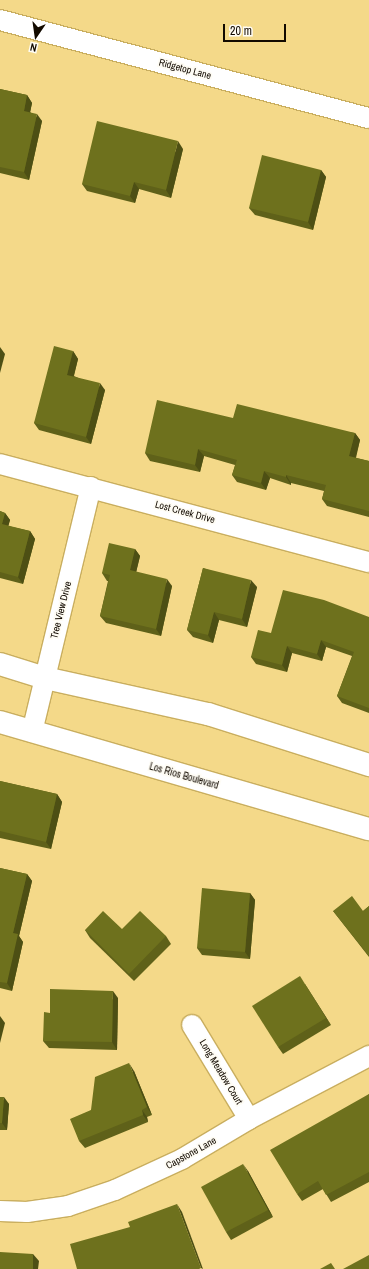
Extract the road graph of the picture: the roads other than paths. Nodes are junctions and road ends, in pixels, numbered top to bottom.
1 (0, 20) edge
2 (369, 118) edge
3 (0, 464) edge
4 (91, 488) junction
5 (369, 562) edge
6 (0, 664) edge
7 (45, 678) junction
8 (0, 722) edge
9 (32, 732) junction
10 (369, 764) edge
11 (369, 829) edge
12 (192, 1025) dead end
13 (369, 1056) edge
14 (249, 1119) junction
15 (0, 1211) edge

1 - 2 street, Ridgetop Lane
3 - 4 street, Lost Creek Drive
4 - 5 street, Lost Creek Drive
4 - 7 street, Tree View Drive
6 - 7 main road
7 - 9 street, Tree View Drive
7 - 10 main road
8 - 9 main road, Los Rios Boulevard
9 - 11 main road, Los Rios Boulevard
12 - 14 street, Long Meadow Court
13 - 14 street, Capstone Lane
14 - 15 street, Capstone Lane

